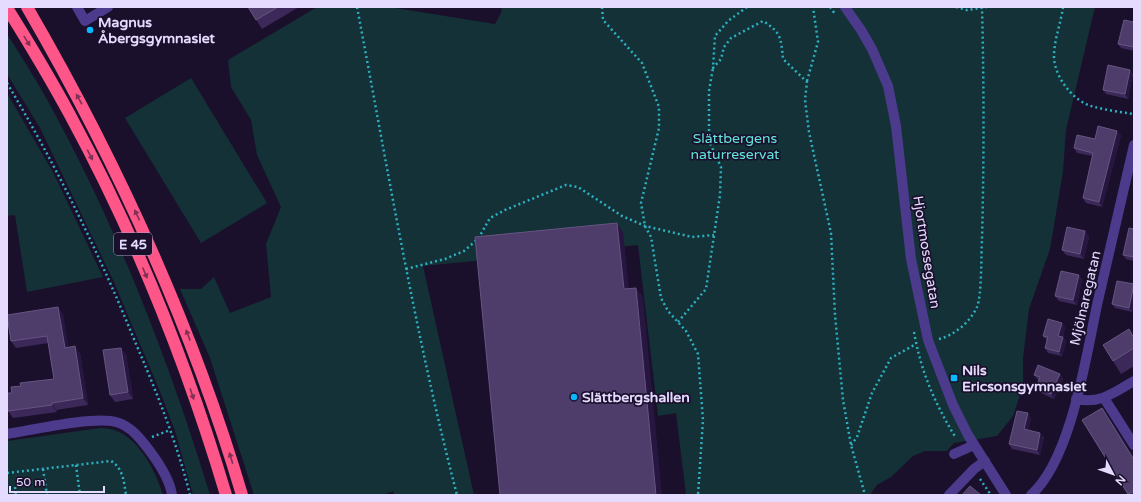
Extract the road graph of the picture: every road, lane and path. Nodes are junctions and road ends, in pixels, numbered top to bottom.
1 (26, 7) edge
2 (77, 7) edge
3 (108, 7) edge
4 (357, 7) edge
5 (602, 7) edge
6 (747, 7) edge
7 (813, 7) edge
8 (845, 7) edge
9 (956, 7) edge
10 (982, 7) edge
11 (987, 7) edge
12 (1063, 7) edge
13 (7, 8) edge
14 (713, 68) junction
15 (807, 82) junction
16 (7, 83) edge
17 (1134, 114) edge
18 (1134, 144) edge
19 (645, 226) junction
20 (714, 235) junction
21 (406, 269) junction
22 (678, 322) junction
23 (938, 332) dead end
24 (941, 338) junction
25 (928, 340) junction
26 (943, 345) dead end
27 (1134, 381) edge
28 (1104, 398) junction
29 (1076, 399) junction
30 (170, 430) junction
31 (7, 434) edge
32 (142, 442) junction
33 (851, 445) junction
34 (974, 445) junction
35 (1134, 445) edge
36 (954, 454) dead end
37 (985, 461) junction
38 (76, 465) junction
39 (44, 469) junction
40 (7, 473) edge
41 (15, 487) dead end
42 (16, 495) edge
43 (47, 495) edge
44 (80, 495) edge
45 (126, 495) edge
46 (172, 495) edge
47 (190, 495) edge
48 (226, 495) edge
49 (242, 495) edge
50 (457, 495) edge
51 (698, 495) edge
52 (865, 495) edge
53 (949, 495) edge
54 (1006, 495) edge
55 (1031, 495) edge

49 -> 1 highway, E 45
2 - 3 street
4 - 21 path
5 - 19 path
6 - 14 path
7 - 15 path
8 - 25 street, Hjortmossegatan
9 - 10 path
10 - 11 path
10 - 24 path
12 - 17 path
13 -> 48 highway, E 45
14 - 15 path
14 - 20 path
15 - 33 path
16 - 30 path
18 - 29 street, Mjölnaregatan
19 - 20 path
19 - 21 path
19 - 22 path
20 - 22 path
21 - 50 path
22 - 51 path
23 - 24 path
24 - 25 path
24 - 26 path
25 - 33 path
25 - 34 street, Hjortmossegatan
27 - 28 street
28 - 29 street
28 - 35 street
29 - 55 street, Mjölnaregatan
30 - 32 path
30 - 47 path
31 - 32 street
32 - 46 street
33 - 52 path
34 - 36 street
34 - 37 street, Hjortmossegatan
37 - 53 street
37 - 54 street, Hjortmossegatan
38 - 39 path
38 - 44 path
38 - 45 path
39 - 40 path
39 - 43 path
41 - 42 path

